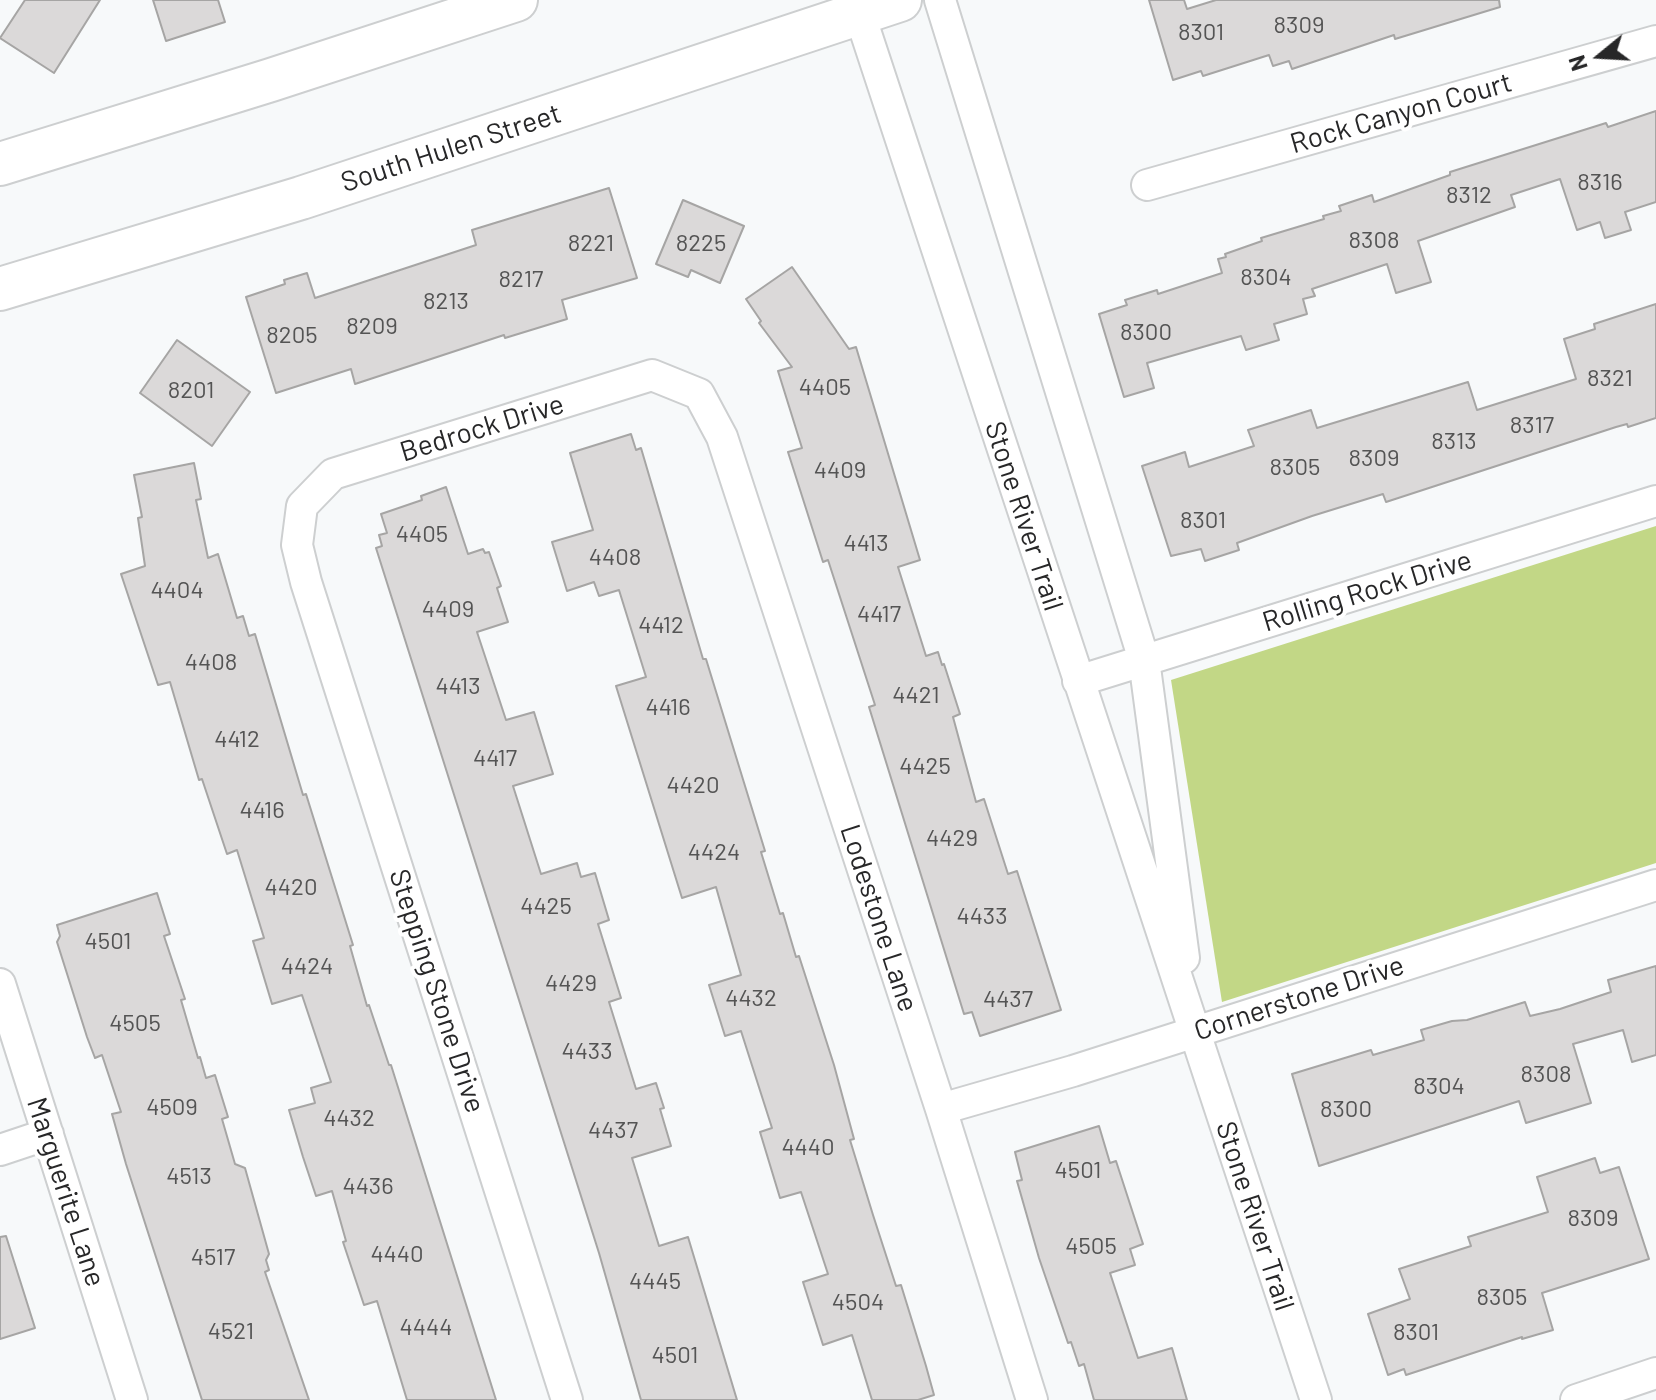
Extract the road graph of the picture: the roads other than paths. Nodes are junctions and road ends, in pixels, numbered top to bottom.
1 (516, 0) edge
2 (900, 0) edge
3 (940, 0) edge
4 (857, 7) edge
5 (1656, 41) edge
6 (0, 164) edge
7 (1147, 185) dead end
8 (0, 289) edge
9 (722, 437) joint
10 (1656, 501) edge
11 (306, 582) joint
12 (1144, 660) junction
13 (1078, 681) junction
14 (1656, 885) edge
15 (0, 984) edge
16 (1193, 1032) junction
17 (941, 1109) junction
18 (48, 1134) junction
19 (0, 1150) edge
20 (1656, 1373) edge
21 (132, 1400) edge
22 (567, 1400) edge
23 (1032, 1400) edge
24 (1316, 1400) edge
25 (1576, 1400) edge

1 - 6 main road
2 - 4 main road, South Hulen Street
3 - 12 street, Stone River Trail
4 - 8 main road, South Hulen Street
4 - 13 street, Stone River Trail
5 - 7 street, Rock Canyon Court
9 - 11 street, Bedrock Drive
9 - 17 street, Lodestone Lane
10 - 12 street, Rolling Rock Drive
11 - 22 street, Stepping Stone Drive
12 - 13 street, Rolling Rock Drive
12 - 16 street, Stone River Trail
13 - 16 street, Stone River Trail
14 - 16 street, Cornerstone Drive
15 - 18 street, Marguerite Lane
16 - 17 street, Cornerstone Drive
16 - 24 street, Stone River Trail
17 - 23 street, Lodestone Lane
18 - 19 street
18 - 21 street, Marguerite Lane
20 - 25 street

